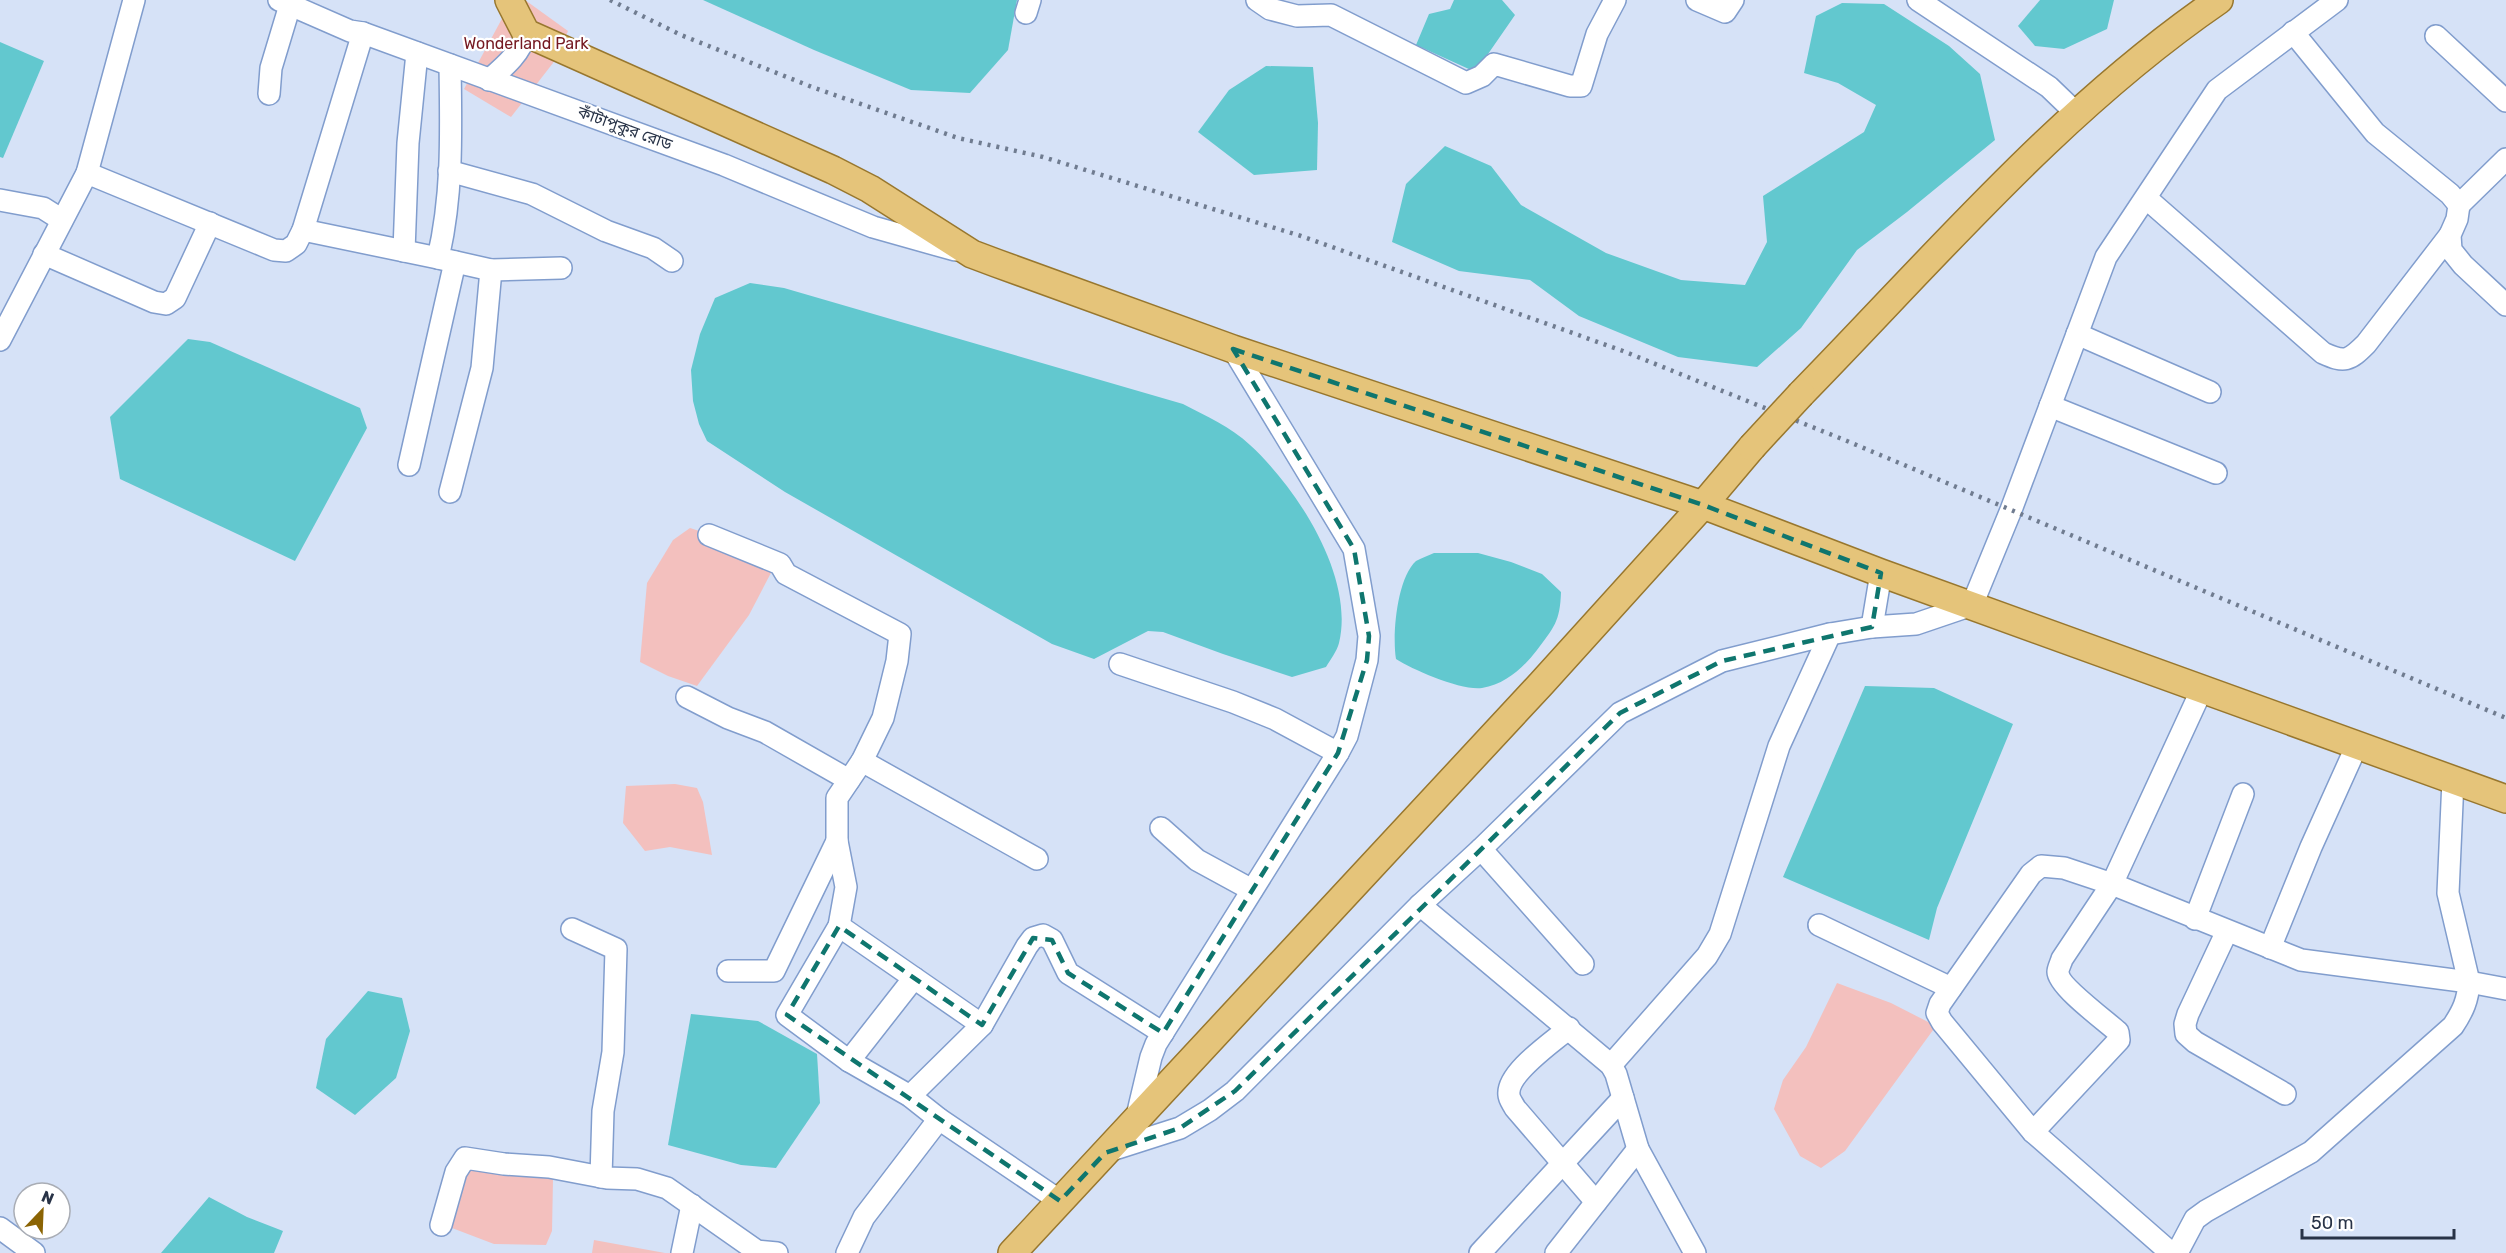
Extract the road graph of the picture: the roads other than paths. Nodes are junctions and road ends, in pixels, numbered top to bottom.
1 (134, 0) edge
2 (509, 0) edge
3 (1257, 0) edge
4 (1615, 0) edge
5 (1697, 0) edge
6 (1733, 0) edge
7 (1918, 0) edge
8 (2219, 0) edge
9 (2337, 0) edge
10 (284, 3) edge
11 (2293, 32) junction
12 (363, 33) junction
13 (526, 33) junction
14 (2436, 36) dead end
15 (417, 53) junction
16 (450, 65) junction
17 (489, 80) junction
18 (269, 94) dead end
19 (2506, 101) edge
20 (2076, 113) junction
21 (2506, 159) edge
22 (449, 171) junction
23 (87, 173) junction
24 (2146, 198) junction
25 (0, 200) edge
26 (2459, 205) junction
27 (62, 220) junction
28 (210, 223) junction
29 (303, 230) junction
30 (2450, 235) junction
31 (404, 251) junction
32 (44, 254) junction
33 (972, 255) junction
34 (446, 260) junction
35 (672, 261) dead end
36 (561, 268) dead end
37 (491, 270) junction
38 (2506, 305) edge
39 (2077, 334) junction
40 (0, 340) edge
41 (1233, 349) junction
42 (2210, 392) dead end
43 (2050, 406) junction
44 (409, 465) dead end
45 (2216, 472) dead end
46 (450, 492) dead end
47 (1703, 505) junction
48 (709, 535) dead end
49 (1881, 573) junction
50 (1972, 605) junction
51 (1872, 627) junction
52 (1830, 634) junction
53 (1120, 664) dead end
54 (2202, 689) junction
55 (687, 697) dead end
56 (2358, 745) junction
57 (1338, 753) junction
58 (862, 761) junction
59 (849, 780) junction
60 (2453, 780) junction
61 (2243, 794) dead end
62 (2506, 799) edge
63 (1161, 828) dead end
64 (837, 841) junction
65 (1481, 849) junction
66 (1037, 859) dead end
67 (2112, 884) junction
68 (1252, 890) junction
69 (1420, 905) junction
70 (2195, 919) junction
71 (1819, 925) dead end
72 (839, 926) junction
73 (572, 929) dead end
74 (2227, 931) junction
75 (2270, 948) junction
76 (1583, 964) dead end
77 (728, 971) dead end
78 (914, 978) junction
79 (2469, 982) junction
80 (1951, 988) junction
81 (2506, 989) edge
82 (982, 1025) junction
83 (1569, 1028) junction
84 (1163, 1033) junction
85 (849, 1061) junction
86 (1611, 1065) junction
87 (2285, 1094) dead end
88 (910, 1096) junction
89 (1623, 1098) junction
90 (1137, 1116) junction
91 (939, 1119) junction
92 (2033, 1132) junction
93 (1638, 1149) junction
94 (1105, 1153) junction
95 (1563, 1163) junction
96 (601, 1177) junction
97 (1060, 1201) junction
98 (1596, 1202) junction
99 (692, 1205) junction
100 (441, 1225) dead end
101 (0, 1228) edge
102 (1024, 1249) edge
103 (763, 1252) edge
104 (34, 1253) edge
105 (682, 1253) edge
106 (848, 1253) edge
107 (1480, 1253) edge
108 (1556, 1253) edge
109 (1695, 1253) edge
110 (2171, 1253) edge
111 (2176, 1253) edge

1 - 23 street
2 - 13 main road
3 - 4 street
5 - 6 street
7 - 20 street
8 - 20 main road
9 - 11 street
10 - 12 street, কাঁটাপুকুর রোড
10 - 18 street
11 - 24 street
11 - 26 street
12 - 15 street, কাঁটাপুকুর রোড
12 - 29 street
13 - 17 street
13 - 33 main road
14 - 19 street
15 - 16 street, কাঁটাপুকুর রোড
15 - 31 street
16 - 17 street, কাঁটাপুকুর রোড
16 - 22 street
17 - 33 street, কাঁটাপুকুর রোড
20 - 47 main road, bridge
21 - 26 street
22 - 34 street
22 - 35 street
23 - 27 street
23 - 28 street
24 - 30 street
24 - 39 street
25 - 27 street
26 - 30 street
27 - 32 street
28 - 29 street
28 - 32 street
29 - 31 street
30 - 38 street
31 - 34 street
32 - 40 street
33 - 41 main road
34 - 37 street
34 - 44 street
36 - 37 street
37 - 46 street
39 - 42 street
39 - 43 street
41 - 47 main road
41 - 57 street
43 - 45 street
43 - 50 street
47 - 49 main road
47 - 90 main road
48 - 58 street
49 - 50 main road
49 - 51 street
50 - 51 street
50 - 54 main road
51 - 52 street
52 - 65 street
52 - 86 street
53 - 57 street
54 - 56 main road
54 - 67 street
55 - 59 street
56 - 60 main road
56 - 75 street
57 - 68 street
58 - 59 street
58 - 66 street
59 - 64 street
60 - 62 main road
60 - 79 street
61 - 70 street
63 - 68 street
64 - 72 street
64 - 77 street
65 - 69 street
65 - 76 street
67 - 70 street
67 - 80 street
67 - 92 street
68 - 84 street
69 - 83 street
69 - 94 street
70 - 74 street
71 - 80 street
72 - 78 street
72 - 85 street
73 - 96 street
74 - 75 street
74 - 87 street
75 - 79 street
78 - 82 street
78 - 85 street
79 - 81 street
79 - 111 street
80 - 92 street
82 - 84 street
82 - 88 street
83 - 86 street
83 - 95 street
84 - 90 street
85 - 88 street
86 - 89 street
88 - 91 street
89 - 93 street
89 - 95 street
90 - 94 main road
91 - 97 street
91 - 106 street
92 - 110 street
93 - 98 street
93 - 109 street
94 - 97 main road
95 - 98 street
95 - 107 street
96 - 99 street
96 - 100 street
97 - 102 main road
98 - 108 street
99 - 103 street
99 - 105 street
101 - 104 street

